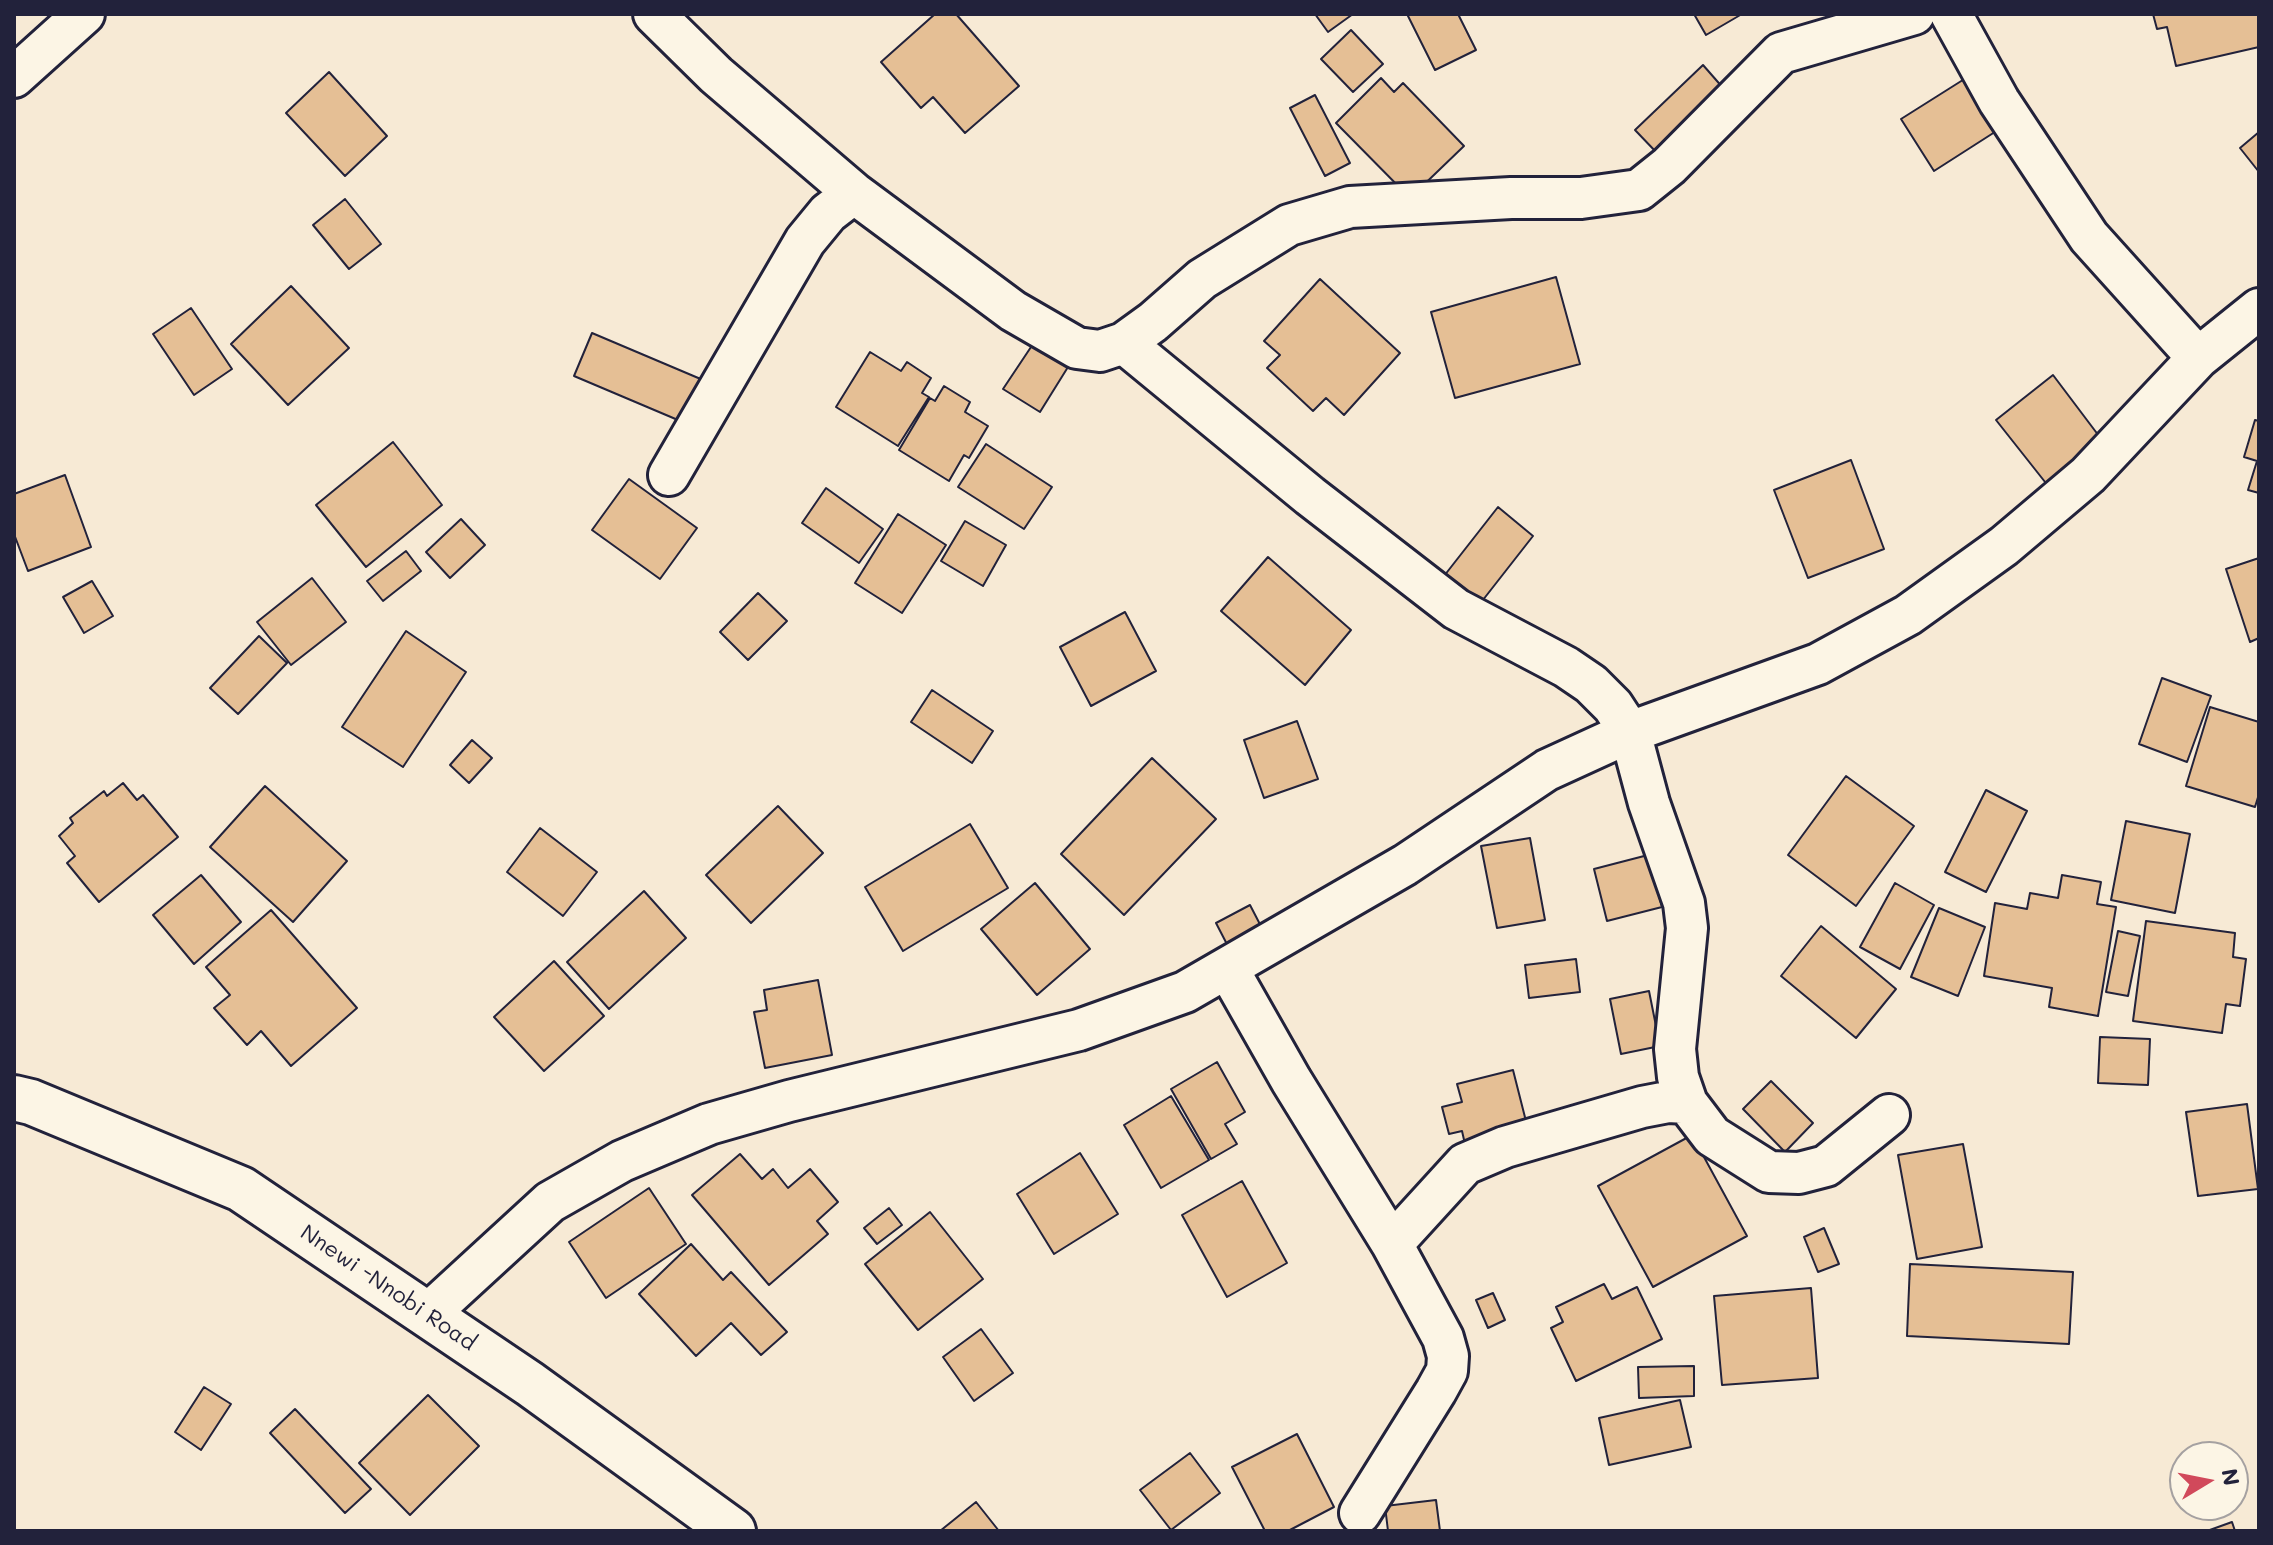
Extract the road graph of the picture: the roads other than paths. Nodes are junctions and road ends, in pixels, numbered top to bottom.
1 (84, 14) edge
2 (654, 14) edge
3 (1914, 14) edge
4 (1951, 14) edge
5 (14, 77) edge
6 (854, 193) junction
7 (2259, 309) edge
8 (1124, 343) junction
9 (2198, 358) junction
10 (669, 475) dead end
11 (1630, 732) junction
12 (1228, 969) junction
13 (14, 1098) edge
14 (1687, 1103) junction
15 (1889, 1115) dead end
16 (1392, 1244) junction
17 (427, 1315) junction
18 (1360, 1513) dead end
19 (733, 1531) edge

1 - 5 street
2 - 6 street
3 - 8 street
4 - 9 street
6 - 8 street
6 - 10 street
7 - 9 street
8 - 11 street
9 - 11 street
11 - 12 street
11 - 14 street
12 - 16 street
12 - 17 street
13 - 17 main road, Nnewi -Nnobi Road
14 - 15 street
14 - 16 street
16 - 18 street
17 - 19 main road, Nnewi -Nnobi Road

